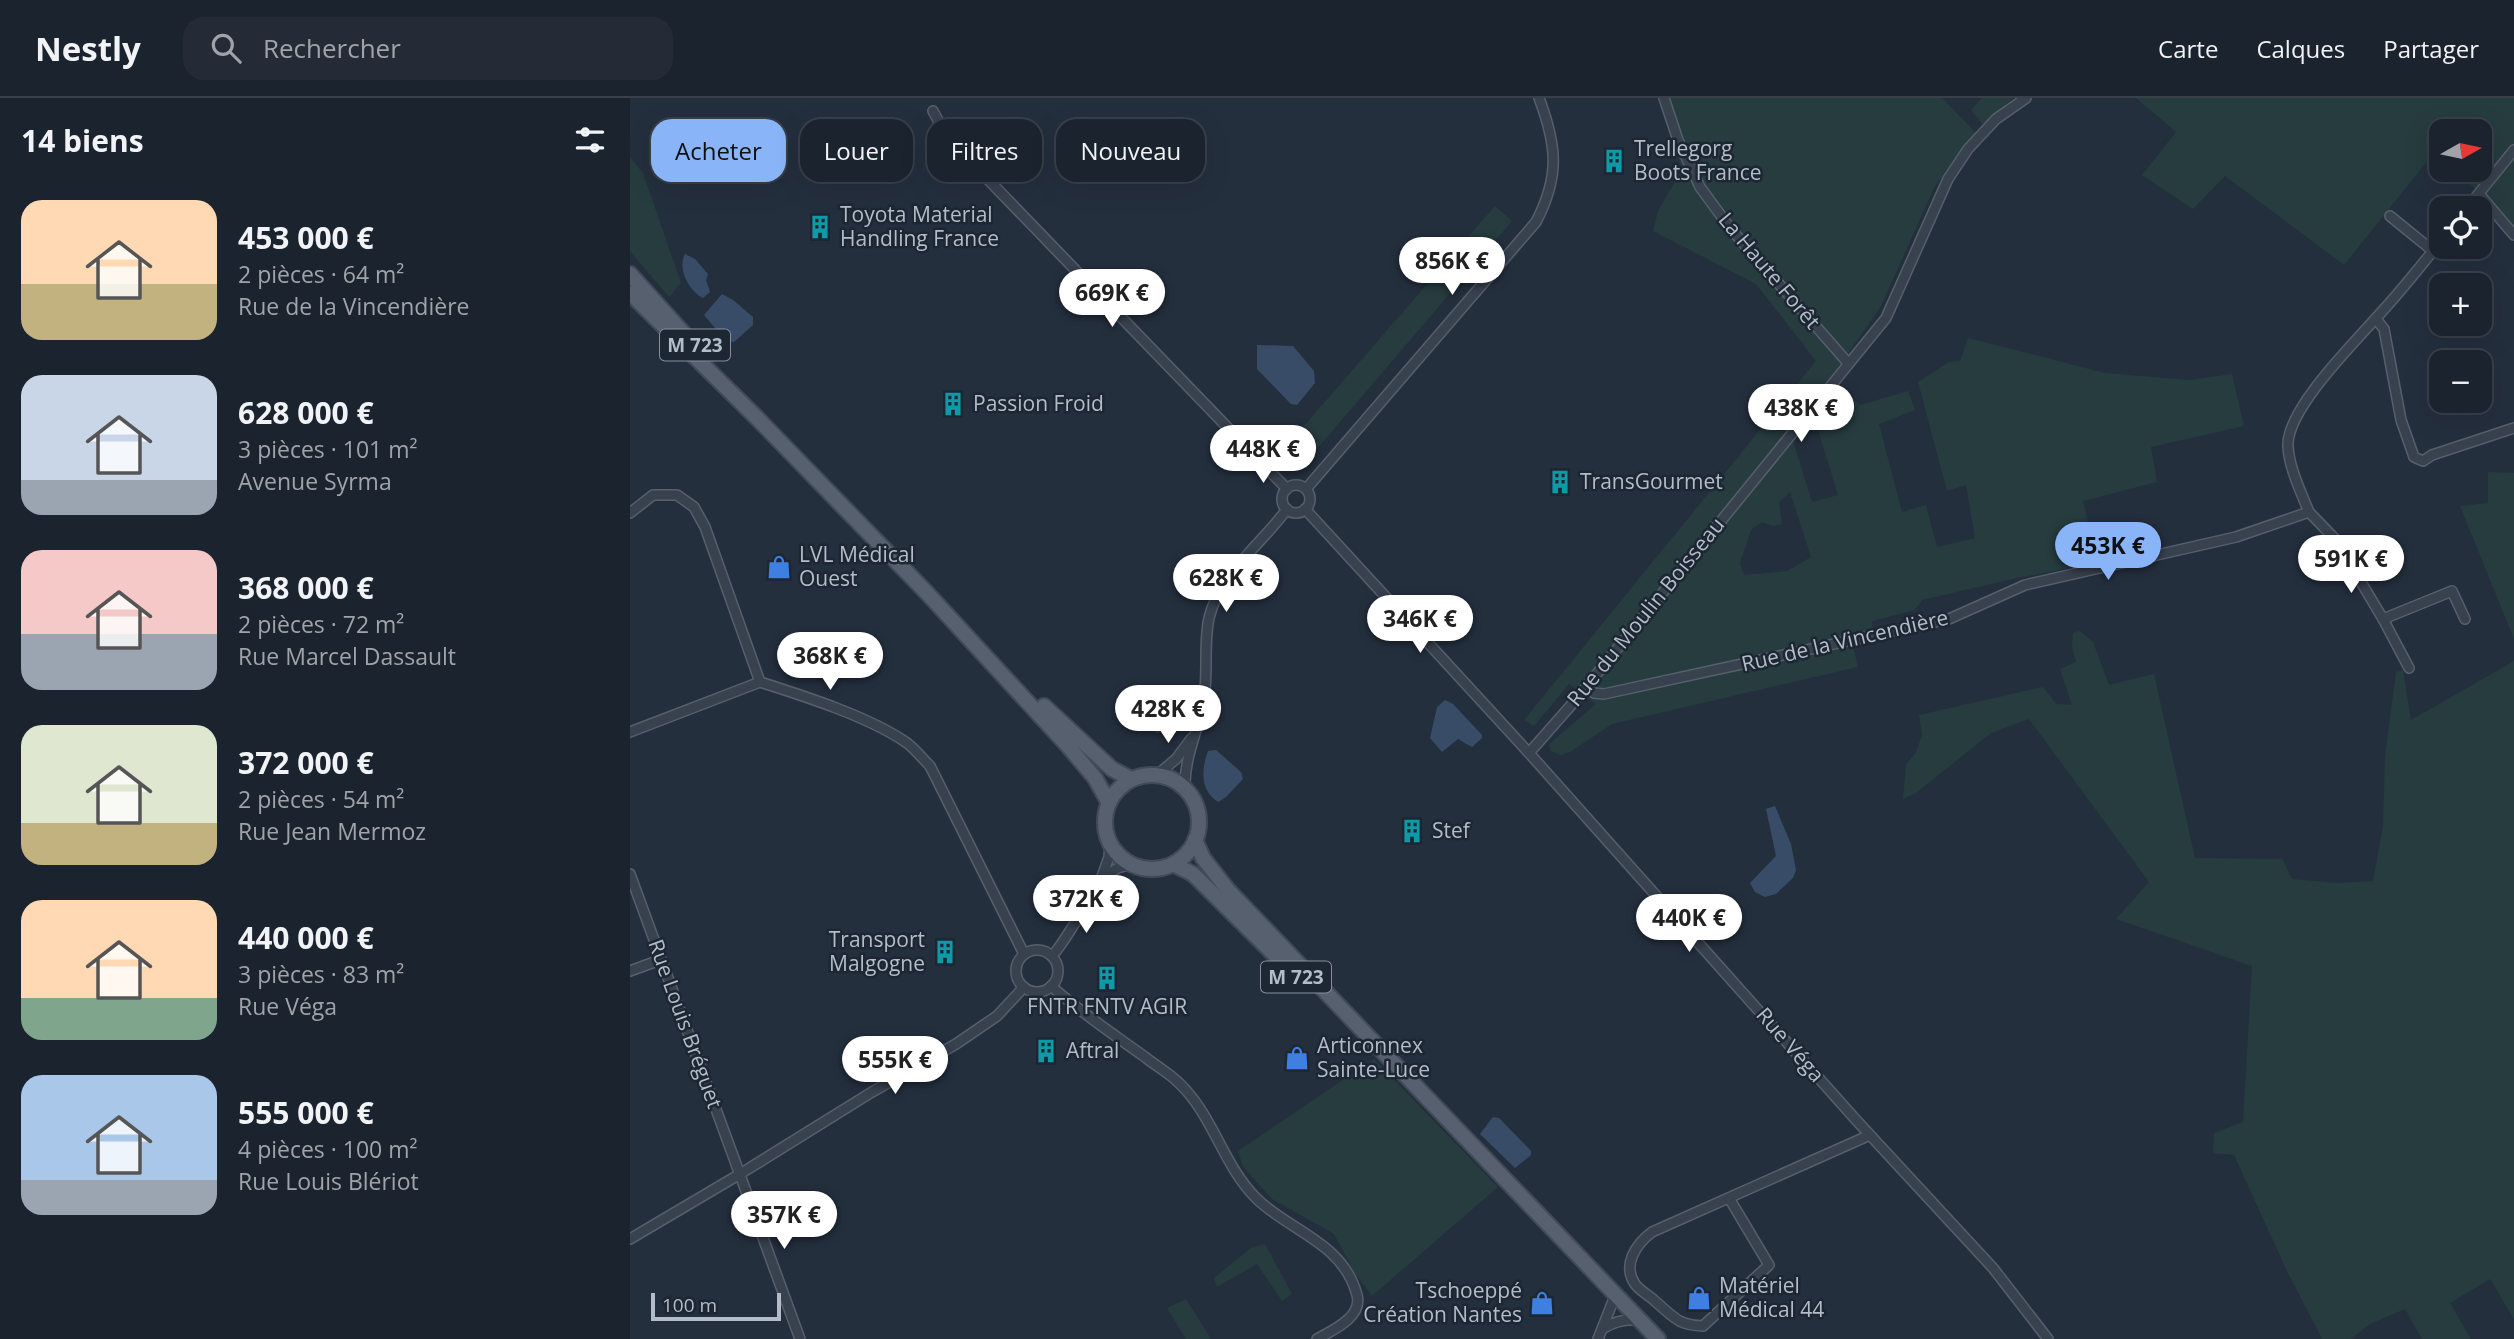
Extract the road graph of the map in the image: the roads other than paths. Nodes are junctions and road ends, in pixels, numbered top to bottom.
1 (1539, 98) edge
2 (1664, 98) edge
3 (2026, 98) edge
4 (933, 111) dead end
5 (2514, 150) edge
6 (2479, 194) joint
7 (2390, 216) dead end
8 (2514, 235) edge
9 (2429, 248) edge
10 (2429, 256) edge
11 (630, 274) edge
12 (630, 293) edge
13 (2376, 319) junction
14 (1848, 363) junction
15 (757, 418) junction
16 (2514, 428) edge
17 (1287, 489) junction
18 (1306, 489) junction
19 (1287, 509) junction
20 (1306, 509) junction
21 (2309, 512) junction
22 (630, 513) edge
23 (928, 594) junction
24 (2465, 618) dead end
25 (2384, 619) junction
26 (2409, 668) dead end
27 (760, 682) junction
28 (1586, 687) junction
29 (630, 732) edge
30 (1196, 732) junction
31 (1526, 750) junction
32 (1157, 775) junction
33 (1131, 779) junction
34 (1185, 788) junction
35 (1109, 803) junction
36 (1195, 840) junction
37 (1110, 842) junction
38 (1173, 864) junction
39 (1132, 865) junction
40 (630, 874) edge
41 (1095, 893) junction
42 (1024, 954) junction
43 (1052, 956) junction
44 (660, 960) junction
45 (630, 971) edge
46 (1051, 986) junction
47 (1024, 987) junction
48 (1419, 1091) junction
49 (1870, 1135) junction
50 (740, 1174) junction
51 (1729, 1198) junction
52 (630, 1239) edge
53 (1615, 1296) junction
54 (1639, 1320) junction
55 (1604, 1328) junction
56 (800, 1339) edge
57 (1317, 1339) edge
58 (1598, 1339) edge
59 (1658, 1339) edge
60 (2048, 1339) edge

1 - 18 street
2 - 14 street, La Haute Forêt
3 - 14 street, Rue du Moulin Boisseau
4 - 17 street
5 - 6 street
6 - 8 street
7 - 9 street
10 - 13 street
11 - 15 main road, M 723
12 - 15 main road, M 723
13 - 16 street
13 - 21 street
14 - 28 street, Rue du Moulin Boisseau
15 - 23 main road, M 723
17 - 18 street
17 - 19 street
18 - 20 street
19 - 20 street
19 - 30 street
20 - 31 street, Rue Véga
21 - 25 street
21 - 28 street, Rue de la Vincendière
22 - 27 street
23 - 33 main road, M 723
23 - 35 main road, M 723
24 - 25 street
25 - 26 street
27 - 29 street
27 - 42 street
28 - 31 street, Rue du Moulin Boisseau
30 - 32 street
30 - 34 street
31 - 49 street, Rue Véga
32 - 33 main road
32 - 34 main road
33 - 35 main road
34 - 36 main road
35 - 37 main road
36 - 38 main road
36 - 48 main road, M 723
37 - 39 main road
37 - 41 street
38 - 39 main road
38 - 48 main road, M 723
39 - 41 street
40 - 44 street, Rue Louis Bréguet
41 - 43 street
42 - 43 street
42 - 47 street
43 - 46 street
44 - 45 street
44 - 50 street, Rue Louis Bréguet
46 - 47 street
46 - 57 street
47 - 50 street
48 - 53 main road, M 723
49 - 51 street
49 - 60 street, Rue Véga
50 - 52 street
50 - 56 street, Rue Louis Bréguet
51 - 51 street
53 - 54 main road, M 723
53 - 55 street
54 - 55 street
54 - 59 main road, M 723
55 - 58 street

